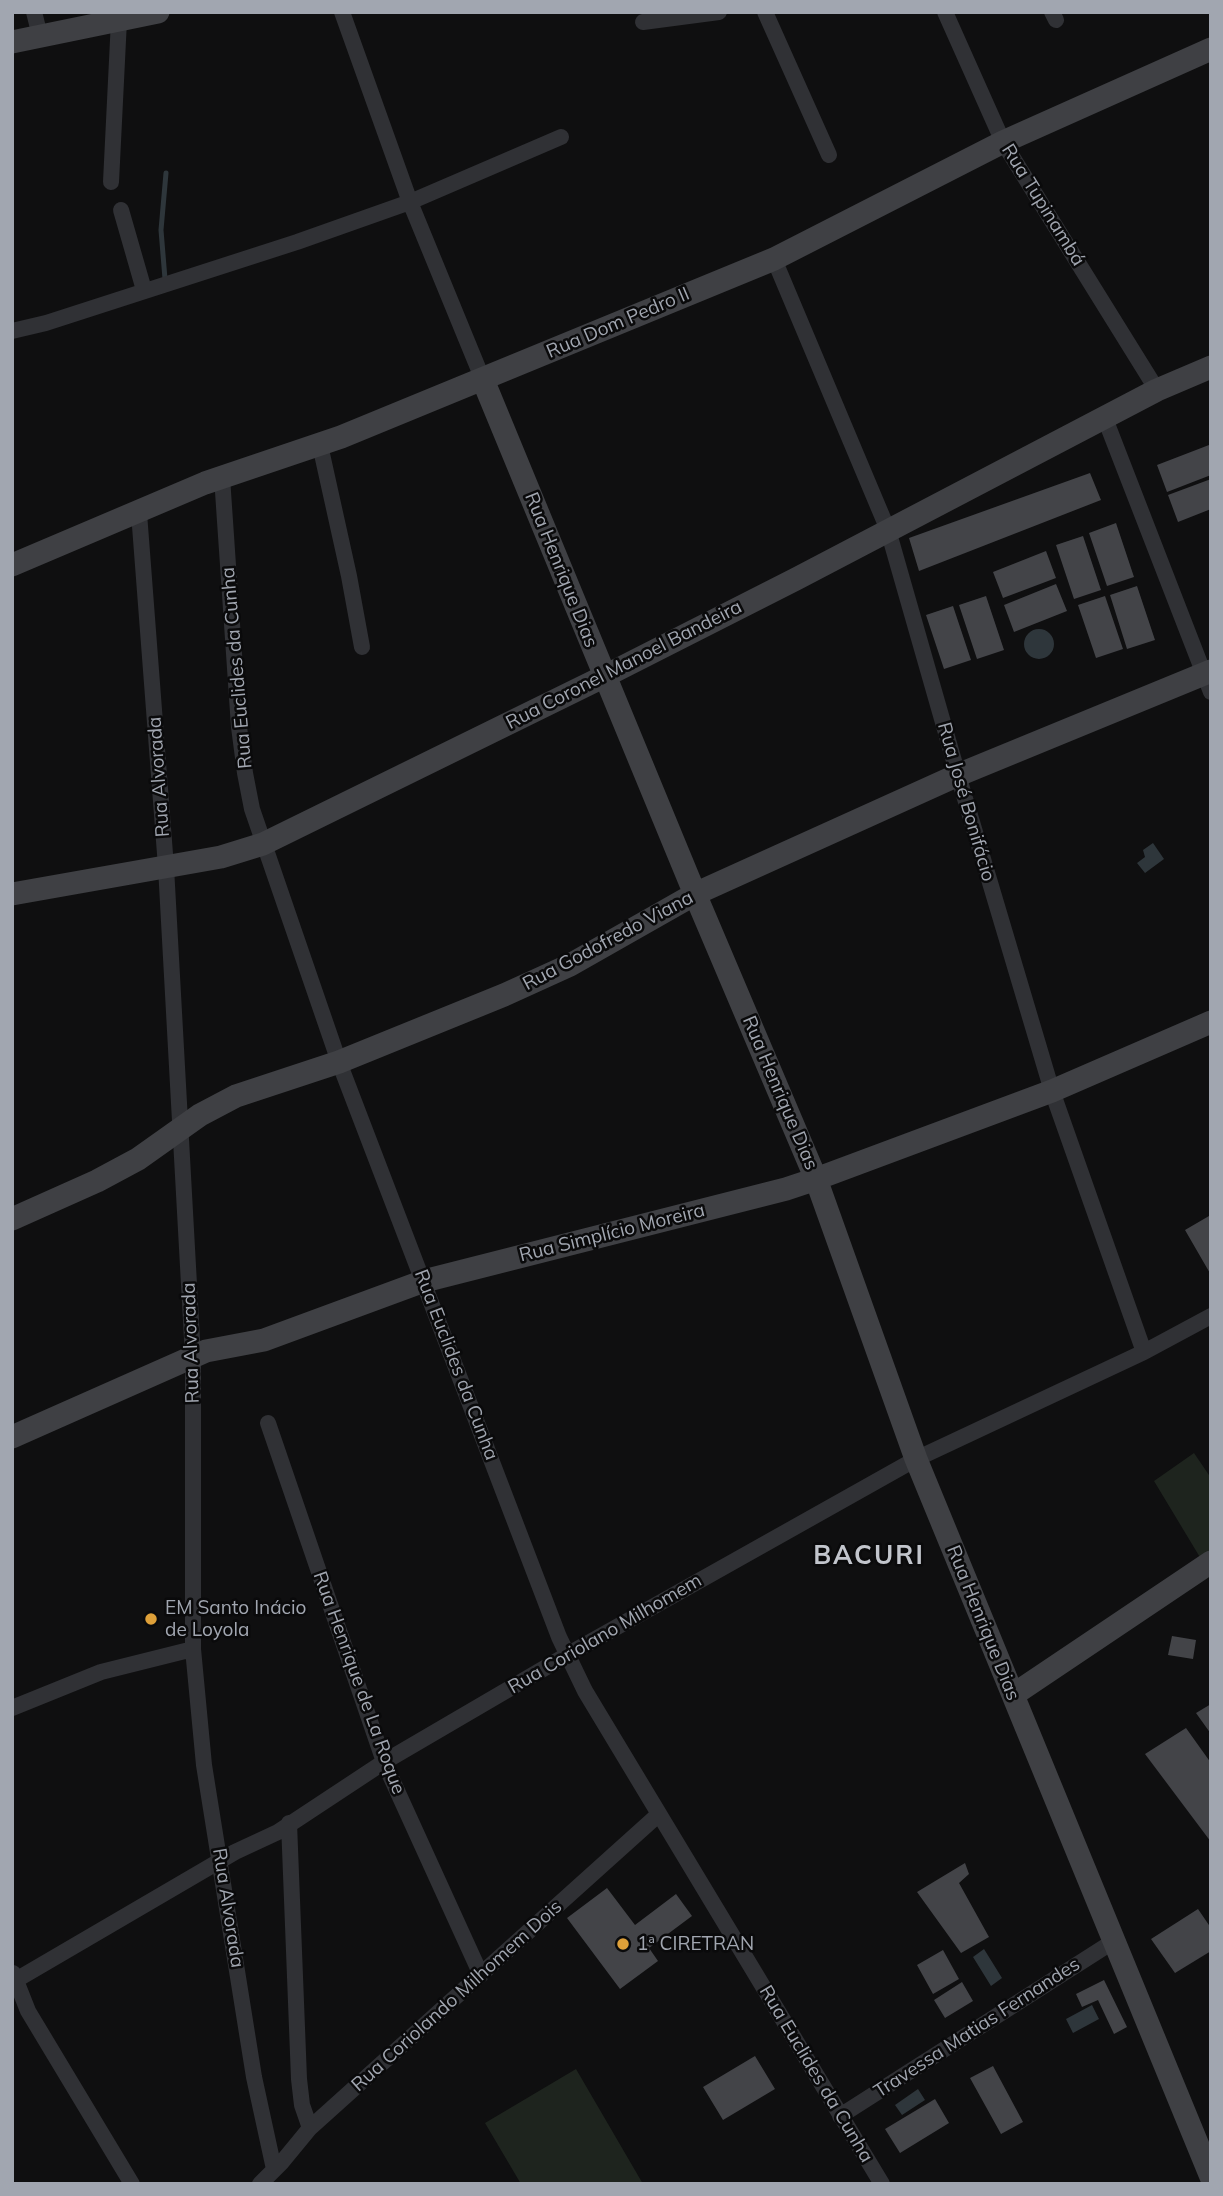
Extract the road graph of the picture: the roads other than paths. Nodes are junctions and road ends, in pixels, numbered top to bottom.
1 (34, 12) edge
2 (158, 12) edge
3 (342, 12) edge
4 (719, 12) edge
5 (765, 12) edge
6 (945, 12) edge
7 (119, 20) junction
8 (643, 22) dead end
9 (40, 36) junction
10 (12, 42) edge
11 (1211, 49) edge
12 (561, 137) dead end
13 (1003, 142) junction
14 (829, 155) dead end
15 (111, 181) dead end
16 (410, 202) junction
17 (121, 210) dead end
18 (774, 259) junction
19 (144, 290) junction
20 (12, 331) edge
21 (1211, 367) edge
22 (483, 380) junction
23 (1157, 390) junction
24 (1104, 416) junction
25 (320, 444) junction
26 (213, 480) junction
27 (147, 508) junction
28 (888, 530) junction
29 (12, 565) edge
30 (362, 647) dead end
31 (605, 676) junction
32 (1209, 679) edge
33 (958, 775) junction
34 (263, 844) junction
35 (174, 866) junction
36 (12, 894) edge
37 (695, 894) junction
38 (1211, 1022) edge
39 (339, 1062) junction
40 (1052, 1091) junction
41 (181, 1128) junction
42 (816, 1179) junction
43 (12, 1219) edge
44 (424, 1281) junction
45 (1211, 1316) edge
46 (1144, 1352) junction
47 (200, 1354) junction
48 (268, 1423) dead end
49 (12, 1437) edge
50 (916, 1459) junction
51 (1211, 1562) edge
52 (193, 1649) junction
53 (567, 1654) junction
54 (1013, 1695) junction
55 (12, 1708) edge
56 (384, 1762) junction
57 (659, 1814) junction
58 (284, 1827) junction
59 (228, 1856) junction
60 (1114, 1941) junction
61 (14, 1975) edge
62 (481, 1975) junction
63 (28, 2011) junction
64 (12, 2018) edge
65 (841, 2116) junction
66 (304, 2135) junction
67 (278, 2165) junction
68 (1211, 2177) edge
69 (132, 2184) edge
70 (260, 2184) edge
71 (882, 2184) edge

1 - 9 street
2 - 7 street
3 - 16 street, Rua Henrique Dias
4 - 8 street
5 - 14 street
6 - 13 street, Rua Tupinambá
7 - 9 street
7 - 15 street
9 - 10 street
11 - 13 street, Rua Dom Pedro II
12 - 16 street
13 - 18 street, Rua Dom Pedro II
13 - 23 street, Rua Tupinambá
16 - 19 street
16 - 22 street, Rua Henrique Dias
17 - 19 street
18 - 22 street, Rua Dom Pedro II
18 - 28 street, Rua José Bonifácio
19 - 20 street
21 - 23 street, Rua Coronel Manoel Bandeira
22 - 25 street, Rua Dom Pedro II
22 - 31 street, Rua Henrique Dias
23 - 24 street, Rua Coronel Manoel Bandeira
24 - 28 street, Rua Coronel Manoel Bandeira
24 - 32 street
25 - 26 street, Rua Dom Pedro II
25 - 30 street
26 - 27 street, Rua Dom Pedro II
26 - 34 street, Rua Euclides da Cunha
27 - 29 street, Rua Dom Pedro II
27 - 35 street, Rua Alvorada
28 - 31 street, Rua Coronel Manoel Bandeira
28 - 33 street, Rua José Bonifácio
31 - 34 street, Rua Coronel Manoel Bandeira
31 - 37 street, Rua Henrique Dias
32 - 33 street, Rua Godofredo Viana
33 - 37 street, Rua Godofredo Viana
33 - 40 street, Rua José Bonifácio
34 - 35 street, Rua Coronel Manoel Bandeira
34 - 39 street, Rua Euclides da Cunha
35 - 36 street, Rua Coronel Manoel Bandeira
35 - 41 street, Rua Alvorada
37 - 39 street, Rua Godofredo Viana
37 - 42 street, Rua Henrique Dias
38 - 40 street, Rua Simplício Moreira
39 - 41 street, Rua Godofredo Viana
39 - 44 street, Rua Euclides da Cunha
40 - 42 street, Rua Simplício Moreira
40 - 46 street, Rua José Bonifácio
41 - 43 street, Rua Godofredo Viana
41 - 47 street, Rua Alvorada
42 - 44 street, Rua Simplício Moreira
42 - 50 street, Rua Henrique Dias
44 - 47 street, Rua Simplício Moreira
44 - 53 street, Rua Euclides da Cunha
45 - 46 street, Rua Coriolano Milhomem
46 - 50 street, Rua Coriolano Milhomem
47 - 49 street, Rua Simplício Moreira
47 - 52 street, Rua Alvorada
48 - 56 street, Rua Henrique de La Roque
50 - 53 street, Rua Coriolano Milhomem
50 - 54 street, Rua Henrique Dias
51 - 54 street
52 - 55 street
52 - 59 street, Rua Alvorada
53 - 56 street, Rua Coriolano Milhomem
53 - 57 street, Rua Euclides da Cunha
54 - 60 street, Rua Henrique Dias
56 - 58 street, Rua Coriolano Milhomem
56 - 62 street, Rua Henrique de La Roque
57 - 62 street, Rua Coriolando Milhomem Dois
57 - 65 street, Rua Euclides da Cunha
58 - 59 street, Rua Coriolano Milhomem
58 - 66 street
59 - 61 street, Rua Coriolano Milhomem
59 - 67 street, Rua Alvorada
60 - 65 street, Travessa Matias Fernandes
60 - 68 street, Rua Henrique Dias
61 - 63 street
62 - 66 street, Rua Coriolando Milhomem Dois
63 - 64 street
63 - 69 street
65 - 71 street, Rua Euclides da Cunha
66 - 67 street, Rua Coriolando Milhomem Dois
67 - 70 street, Rua Coriolando Milhomem Dois

